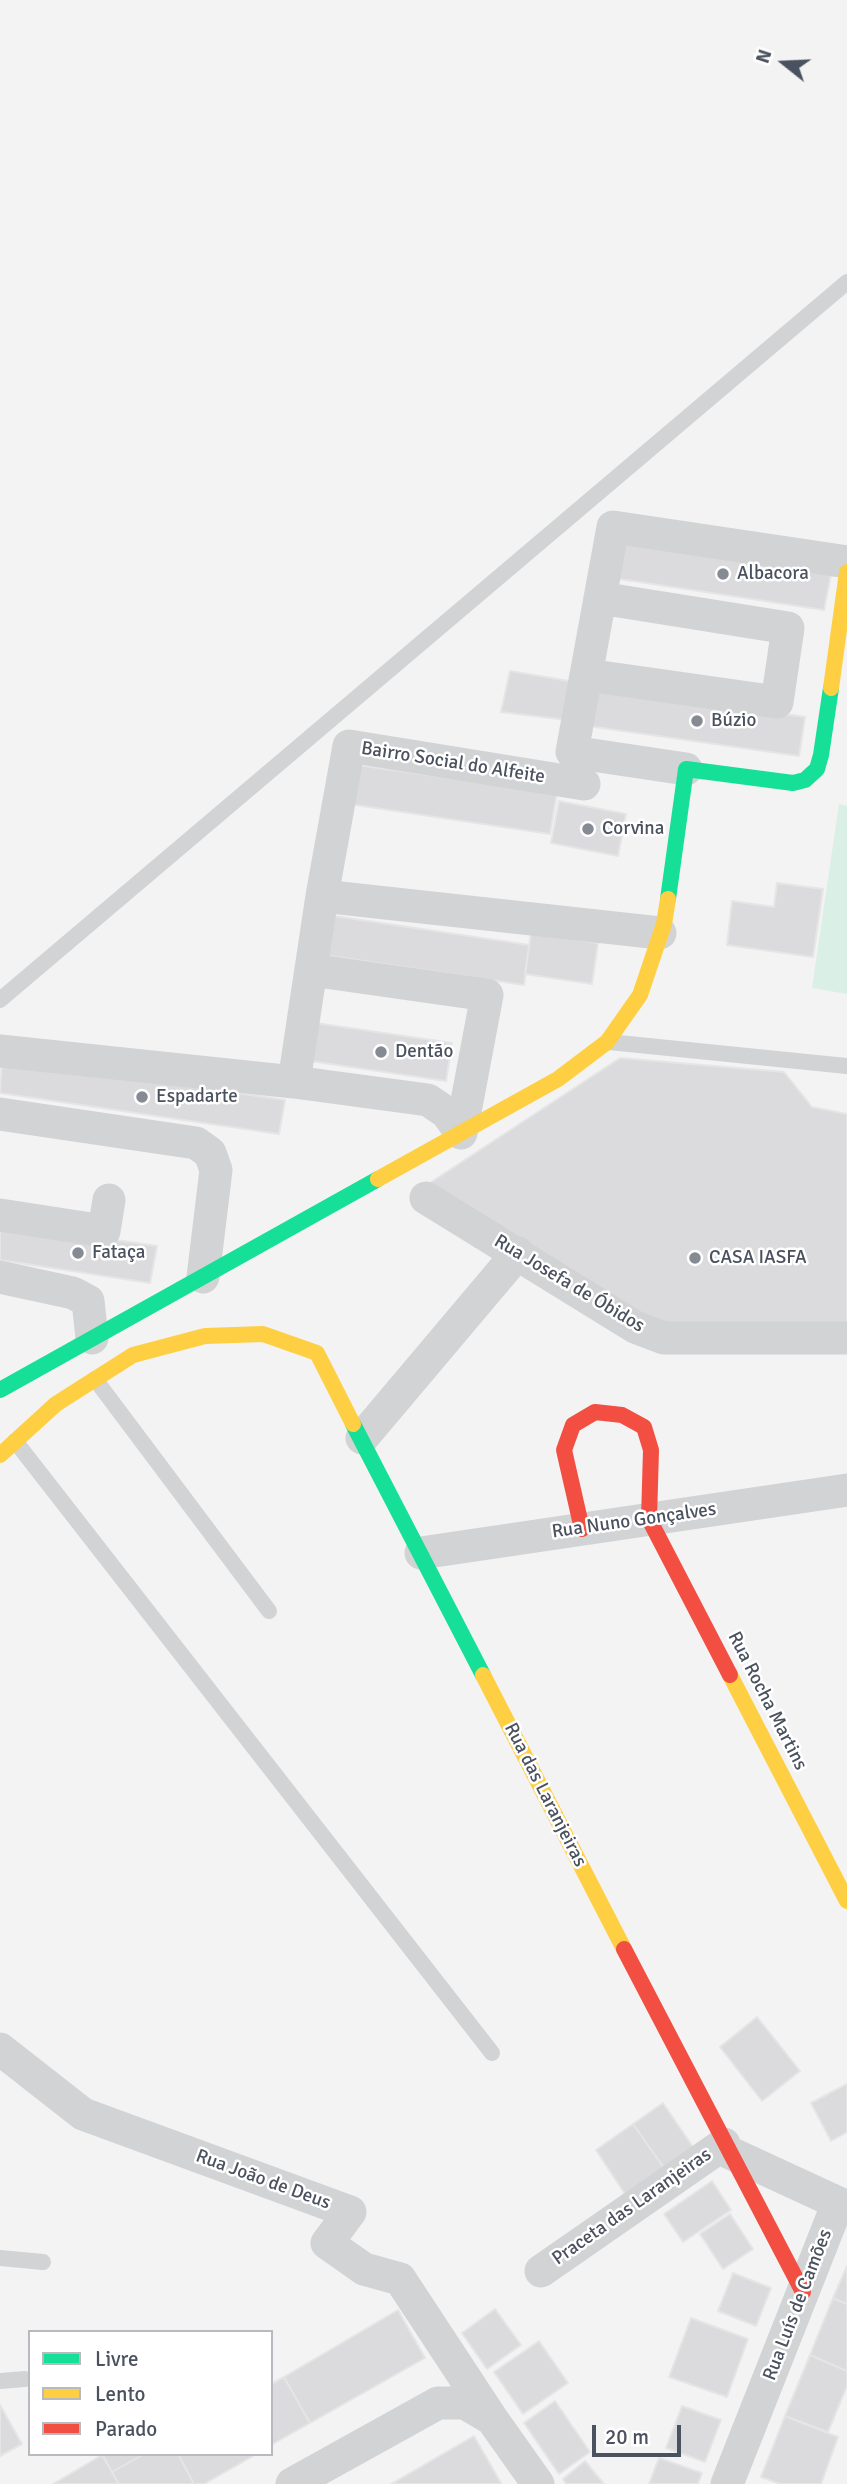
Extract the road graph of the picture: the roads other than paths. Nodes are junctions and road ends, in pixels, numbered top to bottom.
1 (847, 282) edge
2 (847, 562) edge
3 (847, 572) edge
4 (600, 598) junction
5 (587, 675) junction
6 (686, 769) junction
7 (584, 784) dead end
8 (322, 895) junction
9 (660, 933) junction
10 (311, 970) junction
11 (0, 1000) edge
12 (607, 1042) junction
13 (0, 1051) edge
14 (847, 1066) edge
15 (294, 1083) junction
16 (0, 1114) edge
17 (461, 1133) junction
18 (426, 1198) dead end
19 (109, 1200) dead end
20 (0, 1215) edge
21 (518, 1253) junction
22 (203, 1277) junction
23 (0, 1278) edge
24 (92, 1338) junction
25 (847, 1338) edge
26 (95, 1379) junction
27 (0, 1390) edge
28 (362, 1438) junction
29 (15, 1441) junction
30 (0, 1455) edge
31 (847, 1490) edge
32 (649, 1519) junction
33 (582, 1529) junction
34 (421, 1553) junction
35 (269, 1611) dead end
36 (847, 1901) edge
37 (0, 2049) edge
38 (492, 2053) dead end
39 (726, 2148) junction
40 (842, 2205) edge
41 (0, 2258) edge
42 (43, 2262) dead end
43 (541, 2271) dead end
44 (803, 2292) junction
45 (25, 2379) dead end
46 (0, 2381) edge
47 (492, 2419) junction
48 (292, 2484) edge
49 (538, 2484) edge
50 (727, 2484) edge

1 - 11 lane
2 - 4 street
3 - 6 street
4 - 5 street
4 - 5 street
5 - 6 street
6 - 9 street
7 - 8 street, Bairro Social do Alfeite
8 - 9 street
8 - 10 street, Bairro Social do Alfeite
9 - 12 street
10 - 15 street, Bairro Social do Alfeite
10 - 17 street
12 - 14 lane
12 - 17 street
13 - 15 street
15 - 17 street
16 - 22 street
17 - 22 street
18 - 21 street, Rua Josefa de Óbidos
19 - 20 street
21 - 25 street, Rua Josefa de Óbidos
21 - 28 street
22 - 24 street
23 - 24 street
24 - 27 street
26 - 28 street, Rua das Laranjeiras
26 - 29 street, Rua das Laranjeiras
26 - 35 lane
28 - 34 street, Rua das Laranjeiras
29 - 30 street, Rua das Laranjeiras
29 - 38 lane
31 - 32 street, Rua Nuno Gonçalves
32 - 33 street, Rua Nuno Gonçalves
32 - 33 street
32 - 36 street, Rua Rocha Martins
33 - 34 street, Rua Nuno Gonçalves
34 - 39 street, Rua das Laranjeiras
37 - 47 street, Rua João de Deus
39 - 40 street
39 - 43 street, Praceta das Laranjeiras
39 - 44 street, Rua das Laranjeiras
40 - 44 street, Rua Luís de Camões
41 - 42 lane
44 - 50 street, Rua Luís de Camões
45 - 46 lane
47 - 48 street
47 - 49 street

